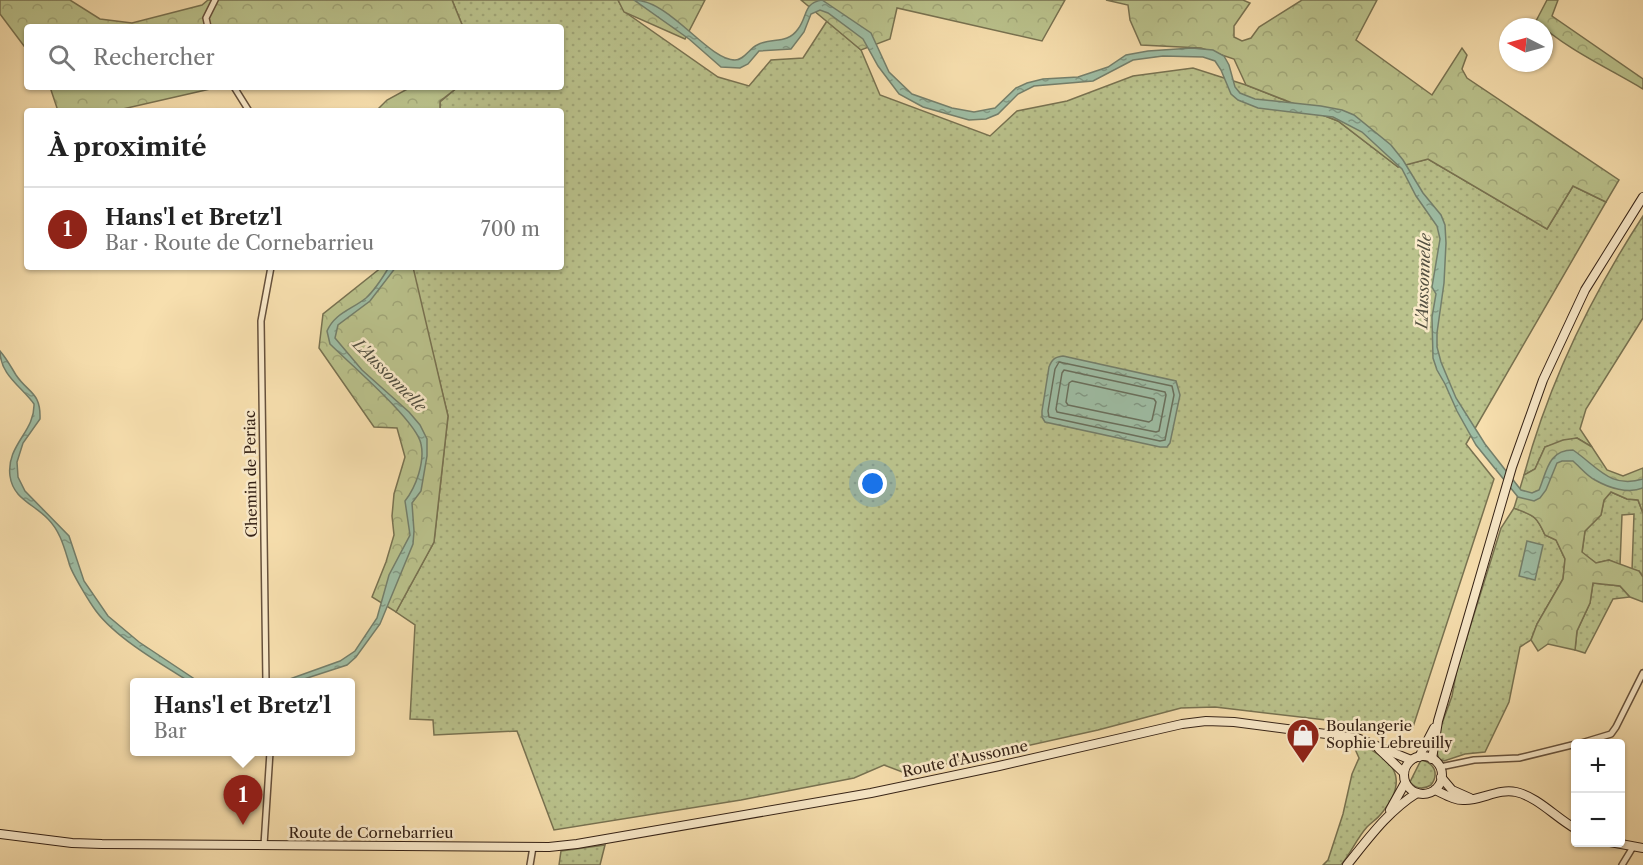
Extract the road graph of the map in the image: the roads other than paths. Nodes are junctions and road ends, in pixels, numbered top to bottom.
1 (215, 0) edge
2 (207, 24) edge
3 (236, 90) edge
4 (247, 108) edge
5 (1643, 196) edge
6 (270, 270) edge
7 (1643, 673) edge
8 (266, 678) edge
9 (1438, 721) junction
10 (1594, 739) edge
11 (1373, 744) junction
12 (1571, 745) edge
13 (270, 756) edge
14 (1415, 758) junction
15 (1432, 759) junction
16 (1440, 767) junction
17 (1404, 773) junction
18 (1441, 777) junction
19 (1405, 783) junction
20 (1435, 790) junction
21 (1417, 793) junction
22 (1474, 799) junction
23 (1386, 818) junction
24 (1571, 826) edge
25 (0, 834) edge
26 (264, 845) junction
27 (561, 846) joint
28 (1625, 846) edge
29 (533, 847) junction
30 (1634, 847) junction
31 (1643, 848) edge
32 (530, 865) edge
33 (1347, 865) edge
34 (1622, 865) edge

1 - 2 street
3 - 4 street
5 - 9 main road
6 - 8 street, Chemin de Periac
7 - 10 street
9 - 14 main road
9 - 15 main road
11 - 14 main road, Route d'Aussonne
11 - 17 main road, Route d'Aussonne
11 - 27 main road, Route d'Aussonne
12 - 16 street
13 - 26 street
14 - 15 main road
14 - 17 main road
15 - 16 main road
16 - 18 main road
17 - 19 main road
18 - 20 main road
18 - 22 main road
19 - 21 main road
19 - 23 main road
20 - 21 main road
20 - 22 main road
21 - 23 main road
22 - 24 main road
23 - 33 main road
25 - 26 main road, Route de Cornebarrieu
26 - 29 main road, Route de Cornebarrieu
27 - 29 main road, Route de Cornebarrieu
28 - 30 main road
29 - 32 street
30 - 31 main road
30 - 34 street

